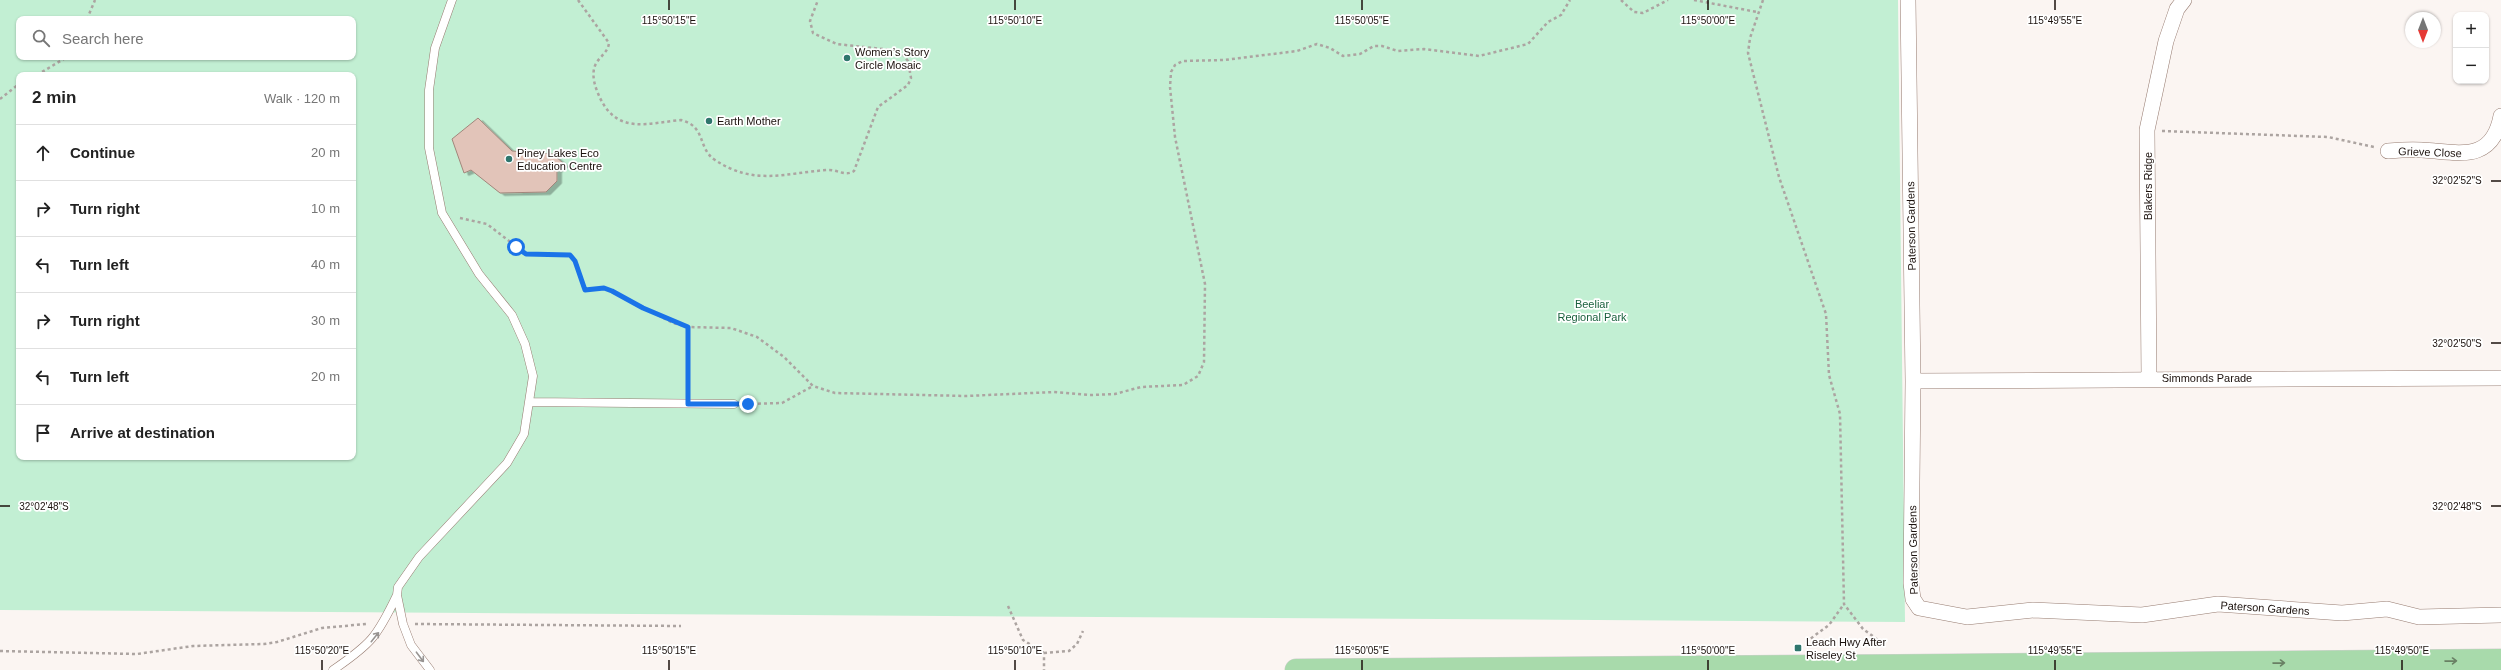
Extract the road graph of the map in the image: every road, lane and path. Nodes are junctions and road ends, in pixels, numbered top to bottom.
1 (95, 0) edge
2 (452, 0) edge
3 (578, 0) edge
4 (818, 0) edge
5 (1570, 0) edge
6 (1621, 0) edge
7 (1668, 0) edge
8 (1694, 0) edge
9 (1762, 0) edge
10 (1908, 0) edge
11 (2184, 0) edge
12 (1758, 12) junction
13 (88, 16) edge
14 (62, 60) edge
15 (41, 72) edge
16 (16, 86) edge
17 (0, 99) edge
18 (2501, 116) edge
19 (2148, 130) junction
20 (2388, 151) joint
21 (442, 214) junction
22 (688, 327) junction
23 (2149, 378) junction
24 (2501, 378) edge
25 (1913, 381) junction
26 (813, 386) junction
27 (530, 402) junction
28 (688, 404) junction
29 (734, 404) joint
30 (397, 596) junction
31 (1844, 604) junction
32 (1008, 606) dead end
33 (2501, 615) edge
34 (384, 624) junction
35 (403, 624) junction
36 (681, 626) dead end
37 (1084, 631) dead end
38 (1878, 640) dead end
39 (1806, 642) dead end
40 (0, 651) edge
41 (1044, 653) junction
42 (2501, 660) edge
43 (1961, 667) edge
44 (2084, 668) edge
45 (333, 670) edge
46 (430, 670) edge
47 (1044, 670) edge
48 (1296, 670) edge

1 - 13 path
2 - 21 lane
3 - 4 path
5 - 26 path
6 - 7 path
8 - 12 path
9 - 12 path
10 - 25 street, Paterson Gardens
11 - 19 street, Blakers Ridge
12 - 31 path
14 - 15 path
16 - 17 path
18 - 20 street, Grieve Close
19 - 20 path
19 - 23 street, Blakers Ridge
21 - 22 path
21 - 27 lane
22 - 26 path
22 - 28 path
23 - 24 street, Simmonds Parade
23 - 25 street, Simmonds Parade
25 - 33 street, Paterson Gardens
26 - 29 path
27 - 28 lane
27 - 30 lane
28 - 29 lane
30 - 34 lane
30 - 35 lane
31 - 38 path
31 - 39 path
32 - 41 path
34 - 40 path
45 -> 34 lane
35 - 36 path
35 -> 46 lane
37 - 41 path
41 - 47 path
44 -> 42 highway
43 - 44 highway
43 - 48 highway

